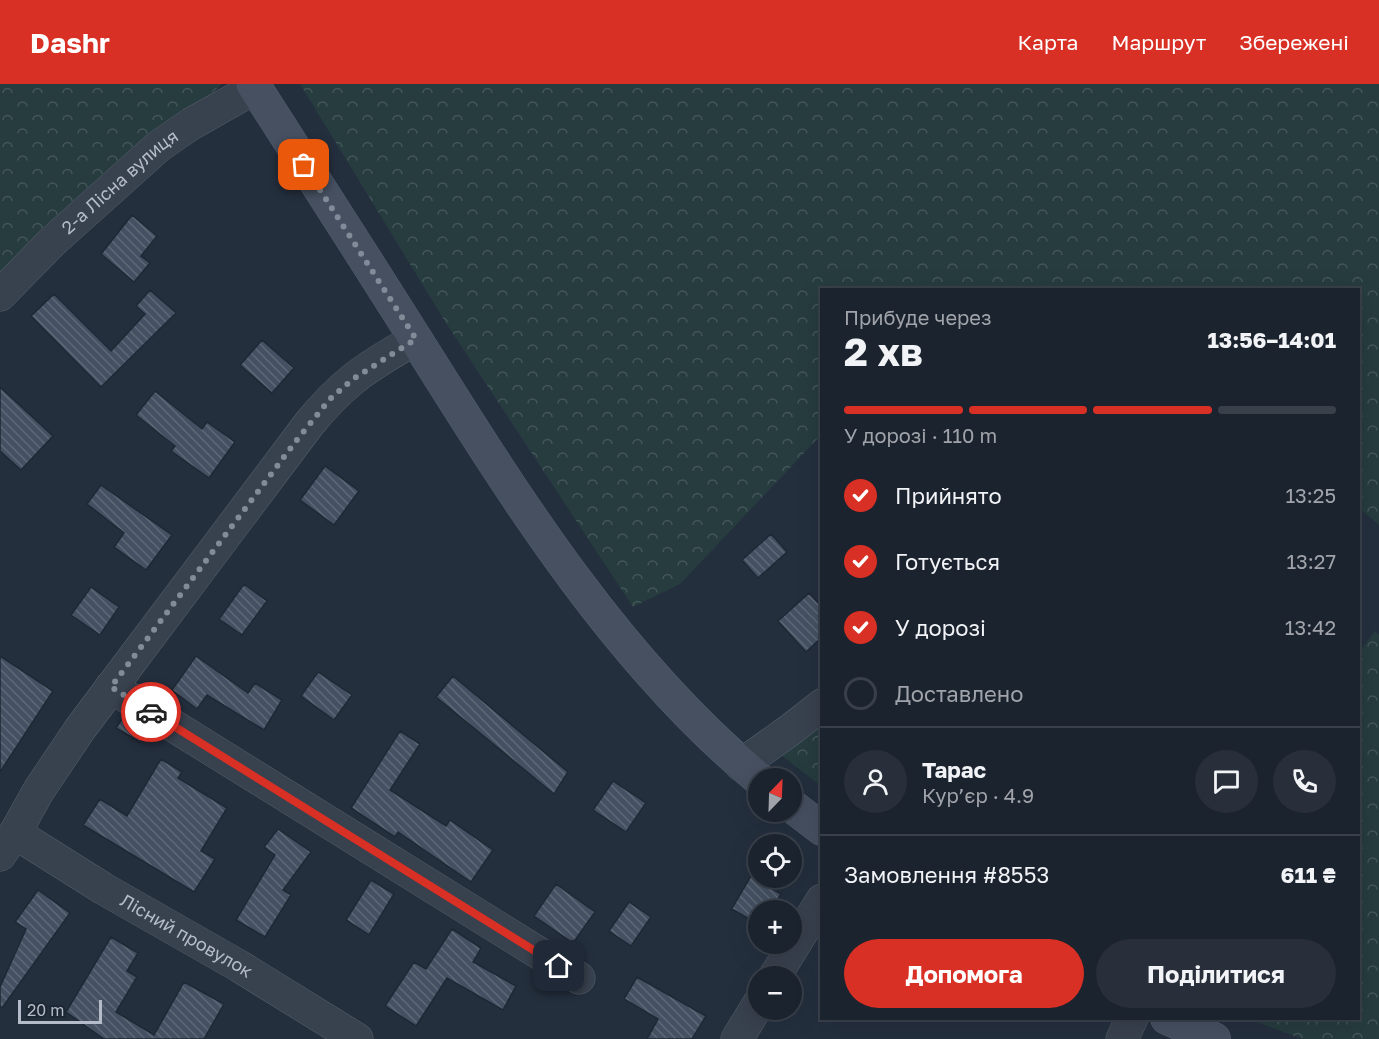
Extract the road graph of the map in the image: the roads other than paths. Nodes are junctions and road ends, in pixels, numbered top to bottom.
1 (254, 86) edge
2 (0, 295) edge
3 (416, 339) junction
4 (111, 687) junction
5 (820, 707) edge
6 (754, 768) edge
7 (748, 770) edge
8 (802, 814) edge
9 (820, 827) edge
10 (8, 844) edge
11 (820, 903) edge
12 (782, 966) edge
13 (579, 978) dead end
14 (749, 1020) edge
15 (1131, 1020) edge
16 (1171, 1020) edge
17 (357, 1039) edge
18 (737, 1039) edge
19 (1122, 1039) edge
20 (1214, 1039) edge

1 - 2 street, 2-а Лісна вулиця
1 - 3 street
3 - 4 street
3 - 7 street
4 - 10 street
4 - 13 street
5 - 6 street
8 - 9 street
10 - 17 street, Лісний провулок
11 - 12 street
14 - 18 street
15 - 19 street
16 - 20 street

